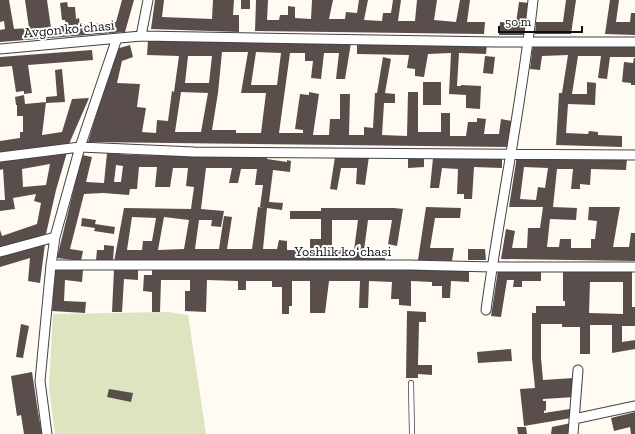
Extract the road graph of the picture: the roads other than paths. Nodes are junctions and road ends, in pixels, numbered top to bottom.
1 (148, 0) edge
2 (533, 0) edge
3 (141, 36) junction
4 (117, 38) junction
5 (529, 41) junction
6 (635, 42) edge
7 (0, 49) edge
8 (80, 147) junction
9 (512, 154) junction
10 (635, 154) edge
11 (0, 157) edge
12 (55, 237) junction
13 (0, 252) edge
14 (51, 265) junction
15 (492, 266) junction
16 (635, 267) edge
17 (486, 310) dead end
18 (578, 370) dead end
19 (411, 382) dead end
20 (635, 406) edge
21 (574, 419) junction
22 (47, 434) edge
23 (412, 434) edge
24 (573, 434) edge

1 - 3 street
2 - 5 street
3 - 4 street, Avgon koʻchasi
3 - 5 street
4 - 7 street, Avgon koʻchasi
4 - 8 street
5 - 6 street
5 - 9 street
8 - 9 street
8 - 11 street
8 - 12 street
9 - 10 street
9 - 15 street
12 - 13 street
12 - 14 street
14 - 15 street, Yoshlik koʻchasi
14 - 22 street
15 - 16 street, Yoshlik koʻchasi
15 - 17 street
18 - 21 street
19 - 23 lane
20 - 21 street
21 - 24 street

